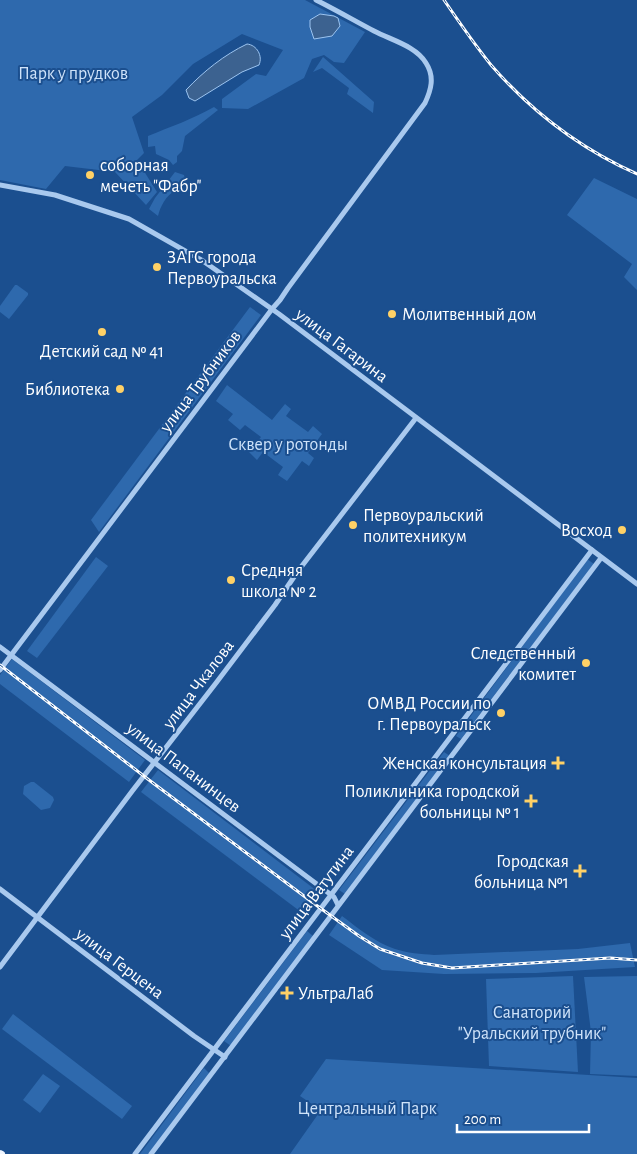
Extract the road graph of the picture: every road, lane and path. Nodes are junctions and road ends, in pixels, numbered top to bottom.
1 (316, 0) edge
2 (0, 185) edge
3 (272, 309) junction
4 (416, 418) junction
5 (592, 550) junction
6 (601, 558) junction
7 (637, 584) edge
8 (0, 647) edge
9 (10, 655) junction
10 (0, 670) edge
11 (154, 762) junction
12 (0, 889) edge
13 (331, 895) junction
14 (338, 905) junction
15 (37, 917) junction
16 (0, 967) edge
17 (214, 1050) junction
18 (224, 1057) junction
19 (135, 1154) edge
20 (151, 1154) edge

1 - 3 street, улица Трубников
2 - 3 street, улица Гагарина
3 - 4 street, улица Гагарина
3 - 9 street, улица Трубников
4 - 5 street, улица Гагарина
4 - 11 street, улица Чкалова
5 - 6 street, улица Гагарина
5 - 13 street, улица Ватутина
6 - 7 street, улица Гагарина
6 - 14 street, улица Ватутина
8 - 9 street, улица Папанинцев
9 - 10 street, улица Трубников
9 - 11 street, улица Папанинцев
11 - 13 street, улица Папанинцев
11 - 15 street, улица Чкалова
12 - 15 street, улица Герцена
13 - 14 street, улица Папанинцев
13 - 17 street, улица Ватутина
14 - 18 street, улица Ватутина
15 - 16 street, улица Чкалова
15 - 17 street, улица Герцена
17 - 18 street, улица Герцена
17 - 19 street, улица Ватутина
18 - 20 street, улица Ватутина

